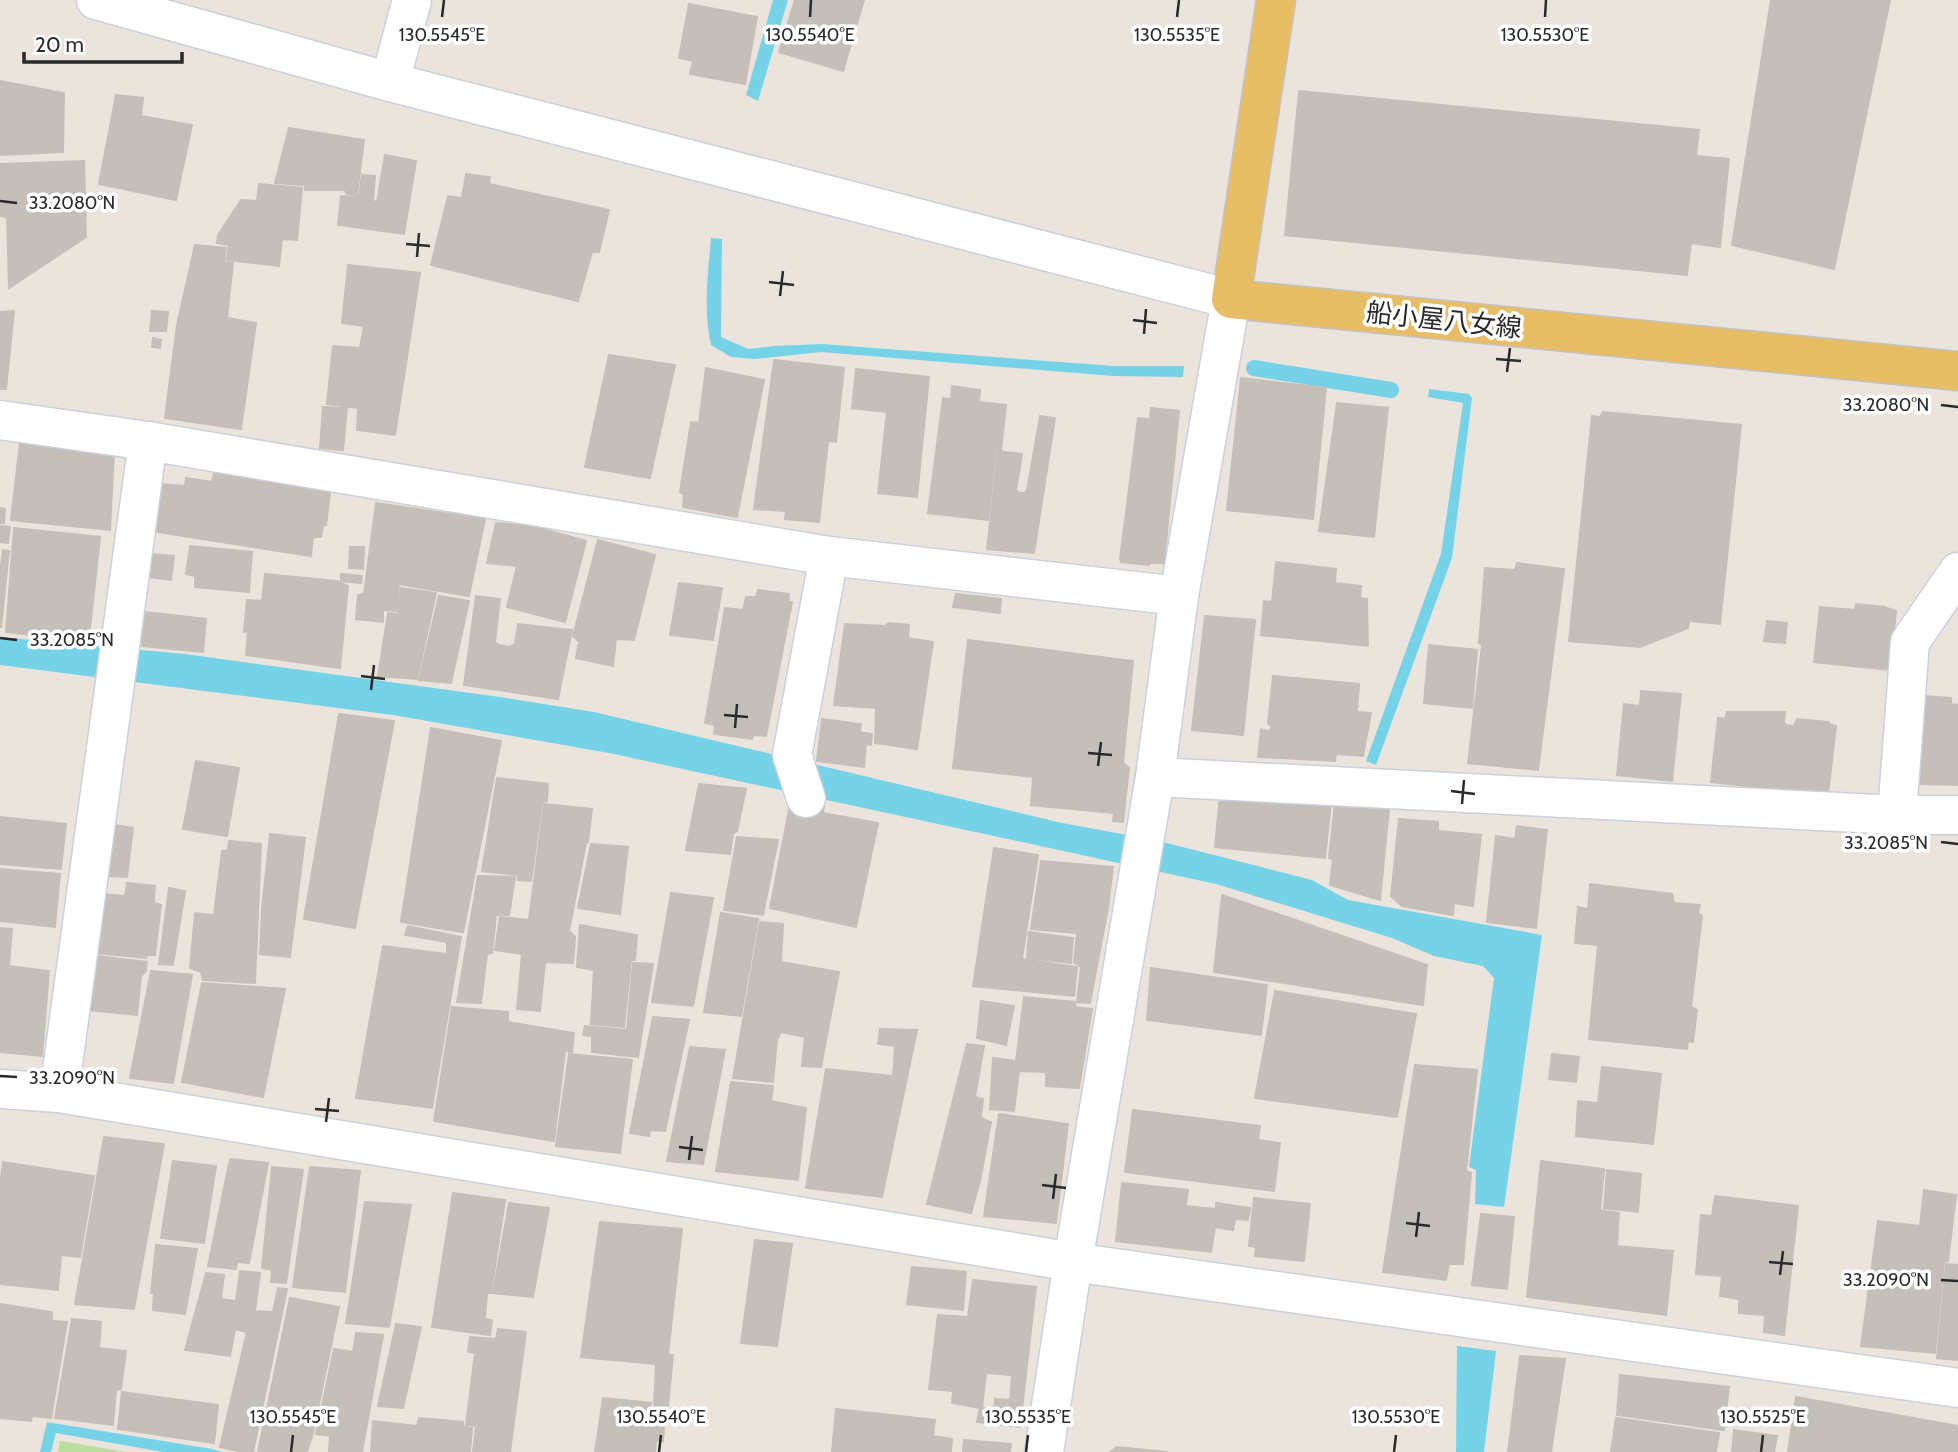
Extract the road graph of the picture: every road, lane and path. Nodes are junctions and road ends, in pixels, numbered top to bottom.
1 (96, 0) edge
2 (412, 0) edge
3 (1276, 0) edge
4 (390, 82) junction
5 (1231, 299) junction
6 (1958, 371) edge
7 (0, 420) edge
8 (148, 441) junction
9 (830, 556) junction
10 (1958, 572) edge
11 (1180, 596) junction
12 (1155, 776) junction
13 (806, 798) dead end
14 (1897, 815) junction
15 (1958, 815) edge
16 (0, 1088) edge
17 (58, 1093) junction
18 (1073, 1262) junction
19 (1958, 1388) edge
20 (1044, 1452) edge

1 - 4 street
2 - 4 street
3 - 5 main road
4 - 5 street
5 - 6 main road, 船小屋八女線
5 - 11 street
7 - 8 street
8 - 9 street
8 - 17 street
9 - 11 street
9 - 13 street
10 - 14 street
11 - 12 street
12 - 14 street
12 - 18 street
14 - 15 street
16 - 17 street
17 - 18 street
18 - 19 street
18 - 20 street

